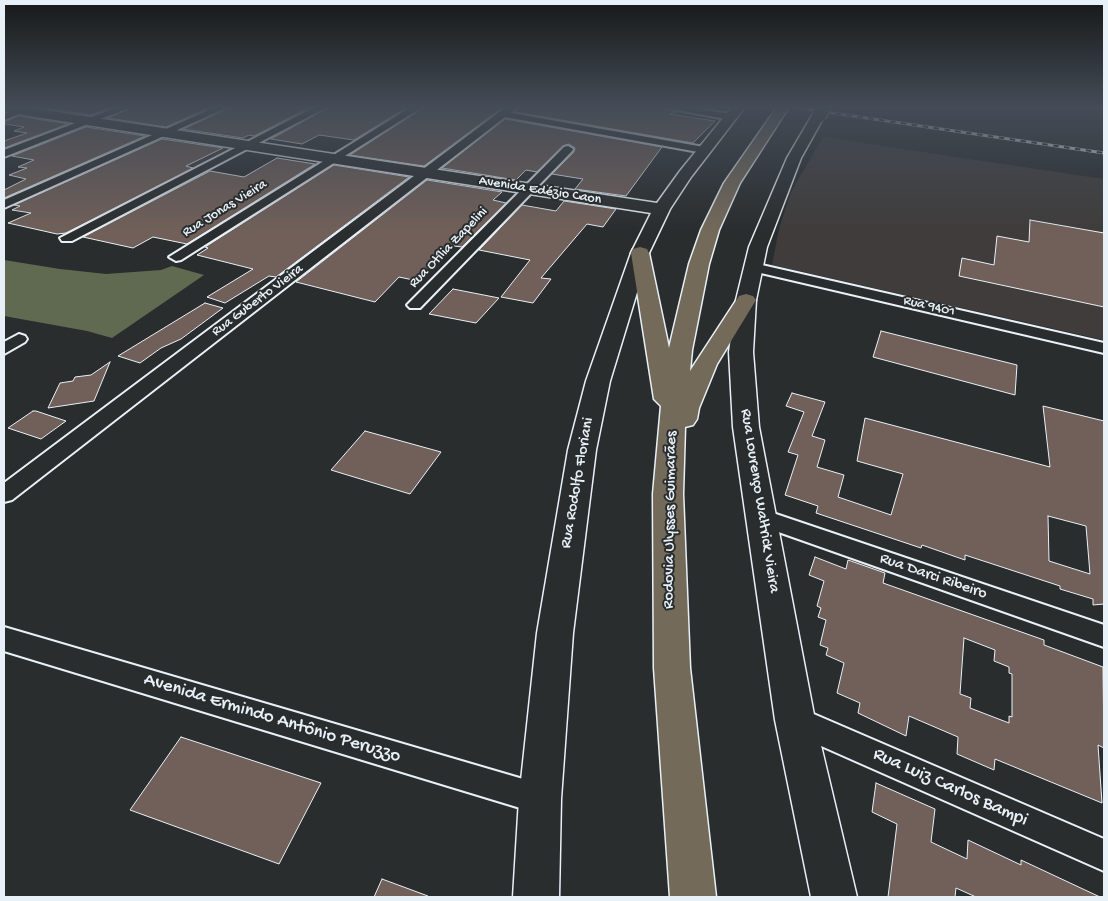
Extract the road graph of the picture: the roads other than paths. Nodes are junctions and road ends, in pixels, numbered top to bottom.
1 (17, 149) edge
2 (129, 149) edge
3 (240, 149) edge
4 (292, 149) edge
5 (349, 149) edge
6 (457, 149) edge
7 (568, 149) dead end
8 (699, 149) edge
9 (755, 149) edge
10 (799, 149) edge
11 (704, 150) joint
12 (4, 154) edge
13 (338, 156) junction
14 (429, 170) junction
15 (531, 186) junction
16 (4, 204) edge
17 (663, 206) junction
18 (67, 238) dead end
19 (640, 253) junction
20 (176, 257) dead end
21 (753, 267) junction
22 (746, 300) junction
23 (416, 305) dead end
24 (19, 339) dead end
25 (1104, 348) edge
26 (4, 349) edge
27 (672, 425) junction
28 (4, 494) edge
29 (668, 494) junction
30 (761, 517) junction
31 (1104, 636) edge
32 (4, 639) edge
33 (795, 720) junction
34 (540, 799) junction
35 (1104, 855) edge
36 (536, 897) edge
37 (693, 897) edge
38 (834, 897) edge

1 - 12 street
2 - 16 street
3 - 18 street
4 - 13 main road, Avenida Edézio Caon
5 - 13 street, Rua Jonas Vieira
6 - 14 street, Rua Guberto Vieira
7 - 15 street, Rua Otília Zapelini
8 - 11 street
9 - 27 highway, Rodovia Ulysses Guimarães
10 - 21 main road, Rua Lourenço Waltrick Vieira
11 - 17 main road, Rua Rodolfo Floriani
13 - 14 main road, Avenida Edézio Caon
13 - 20 street, Rua Jonas Vieira
14 - 15 main road, Avenida Edézio Caon
14 - 28 street, Rua Guberto Vieira
15 - 17 main road, Avenida Edézio Caon
15 - 23 street, Rua Otília Zapelini
17 - 19 main road, Rua Rodolfo Floriani
19 - 27 highway
19 - 34 main road, Rua Rodolfo Floriani
21 - 22 main road, Rua Lourenço Waltrick Vieira
21 - 25 street, Rua 9401
22 - 29 highway
22 - 30 main road, Rua Lourenço Waltrick Vieira
24 - 26 street
27 - 29 highway, Rodovia Ulysses Guimarães
29 - 37 highway, Rodovia Ulysses Guimarães
30 - 31 street, Rua Darci Ribeiro
30 - 33 main road, Rua Lourenço Waltrick Vieira
32 - 34 street, Avenida Ermindo Antônio Peruzzo
33 - 35 street, Rua Luiz Carlos Bampi
33 - 38 main road, Rua Lourenço Waltrick Vieira
34 - 36 main road, Rua Rodolfo Floriani

